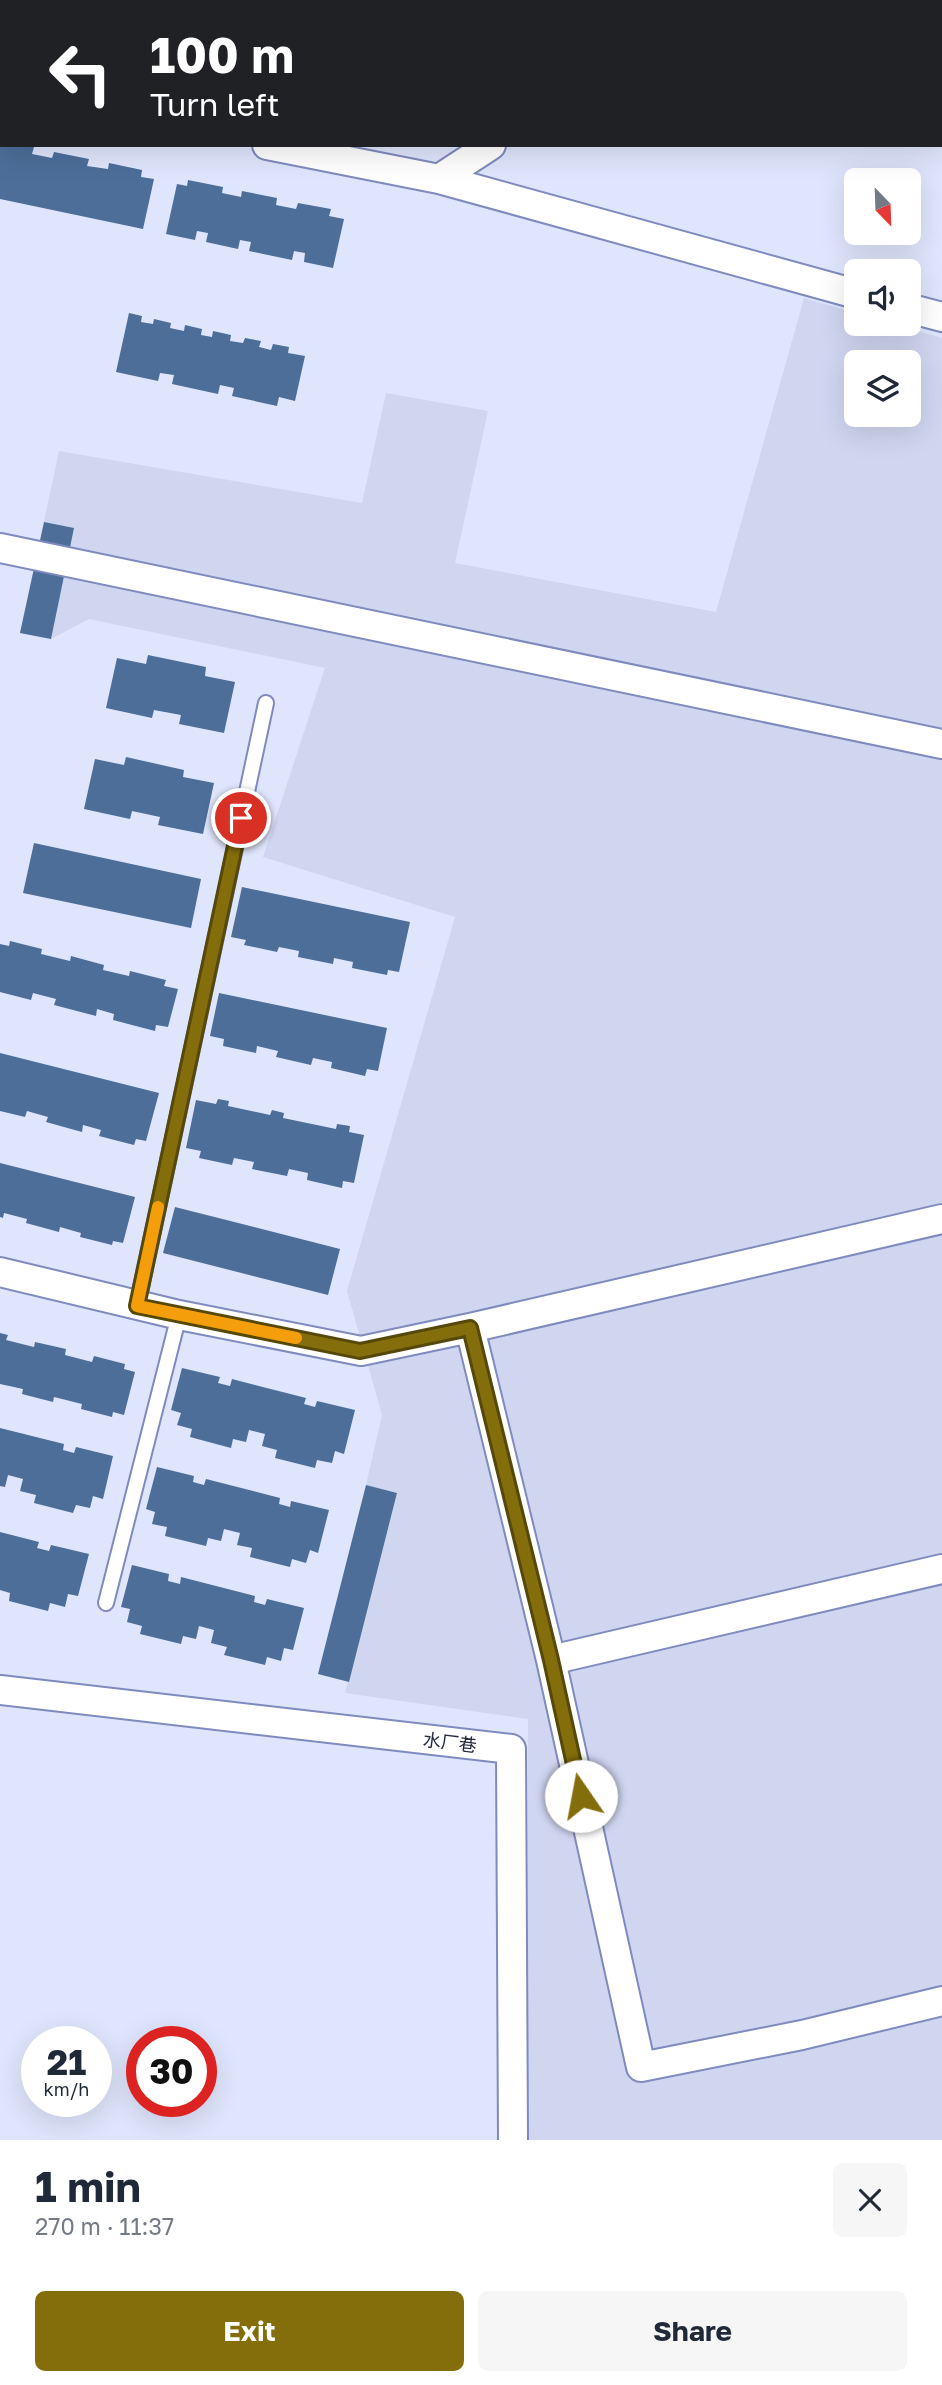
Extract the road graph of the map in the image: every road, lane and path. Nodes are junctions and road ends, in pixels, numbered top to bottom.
1 (277, 147) edge
2 (488, 147) edge
3 (439, 180) junction
4 (844, 291) edge
5 (921, 311) edge
6 (942, 317) edge
7 (0, 548) edge
8 (265, 703) dead end
9 (942, 744) edge
10 (942, 1219) edge
11 (0, 1272) edge
12 (137, 1306) junction
13 (179, 1315) junction
14 (470, 1328) junction
15 (942, 1569) edge
16 (106, 1603) dead end
17 (551, 1660) junction
18 (0, 1690) edge
19 (942, 2001) edge
20 (513, 2140) edge

1 - 3 street
2 - 3 street
3 - 4 street
5 - 6 street
7 - 9 street
8 - 12 lane
10 - 14 street
11 - 12 street
12 - 13 street
13 - 14 street
13 - 16 lane
14 - 17 street
15 - 17 street
17 - 19 street
18 - 20 street, 水厂巷

